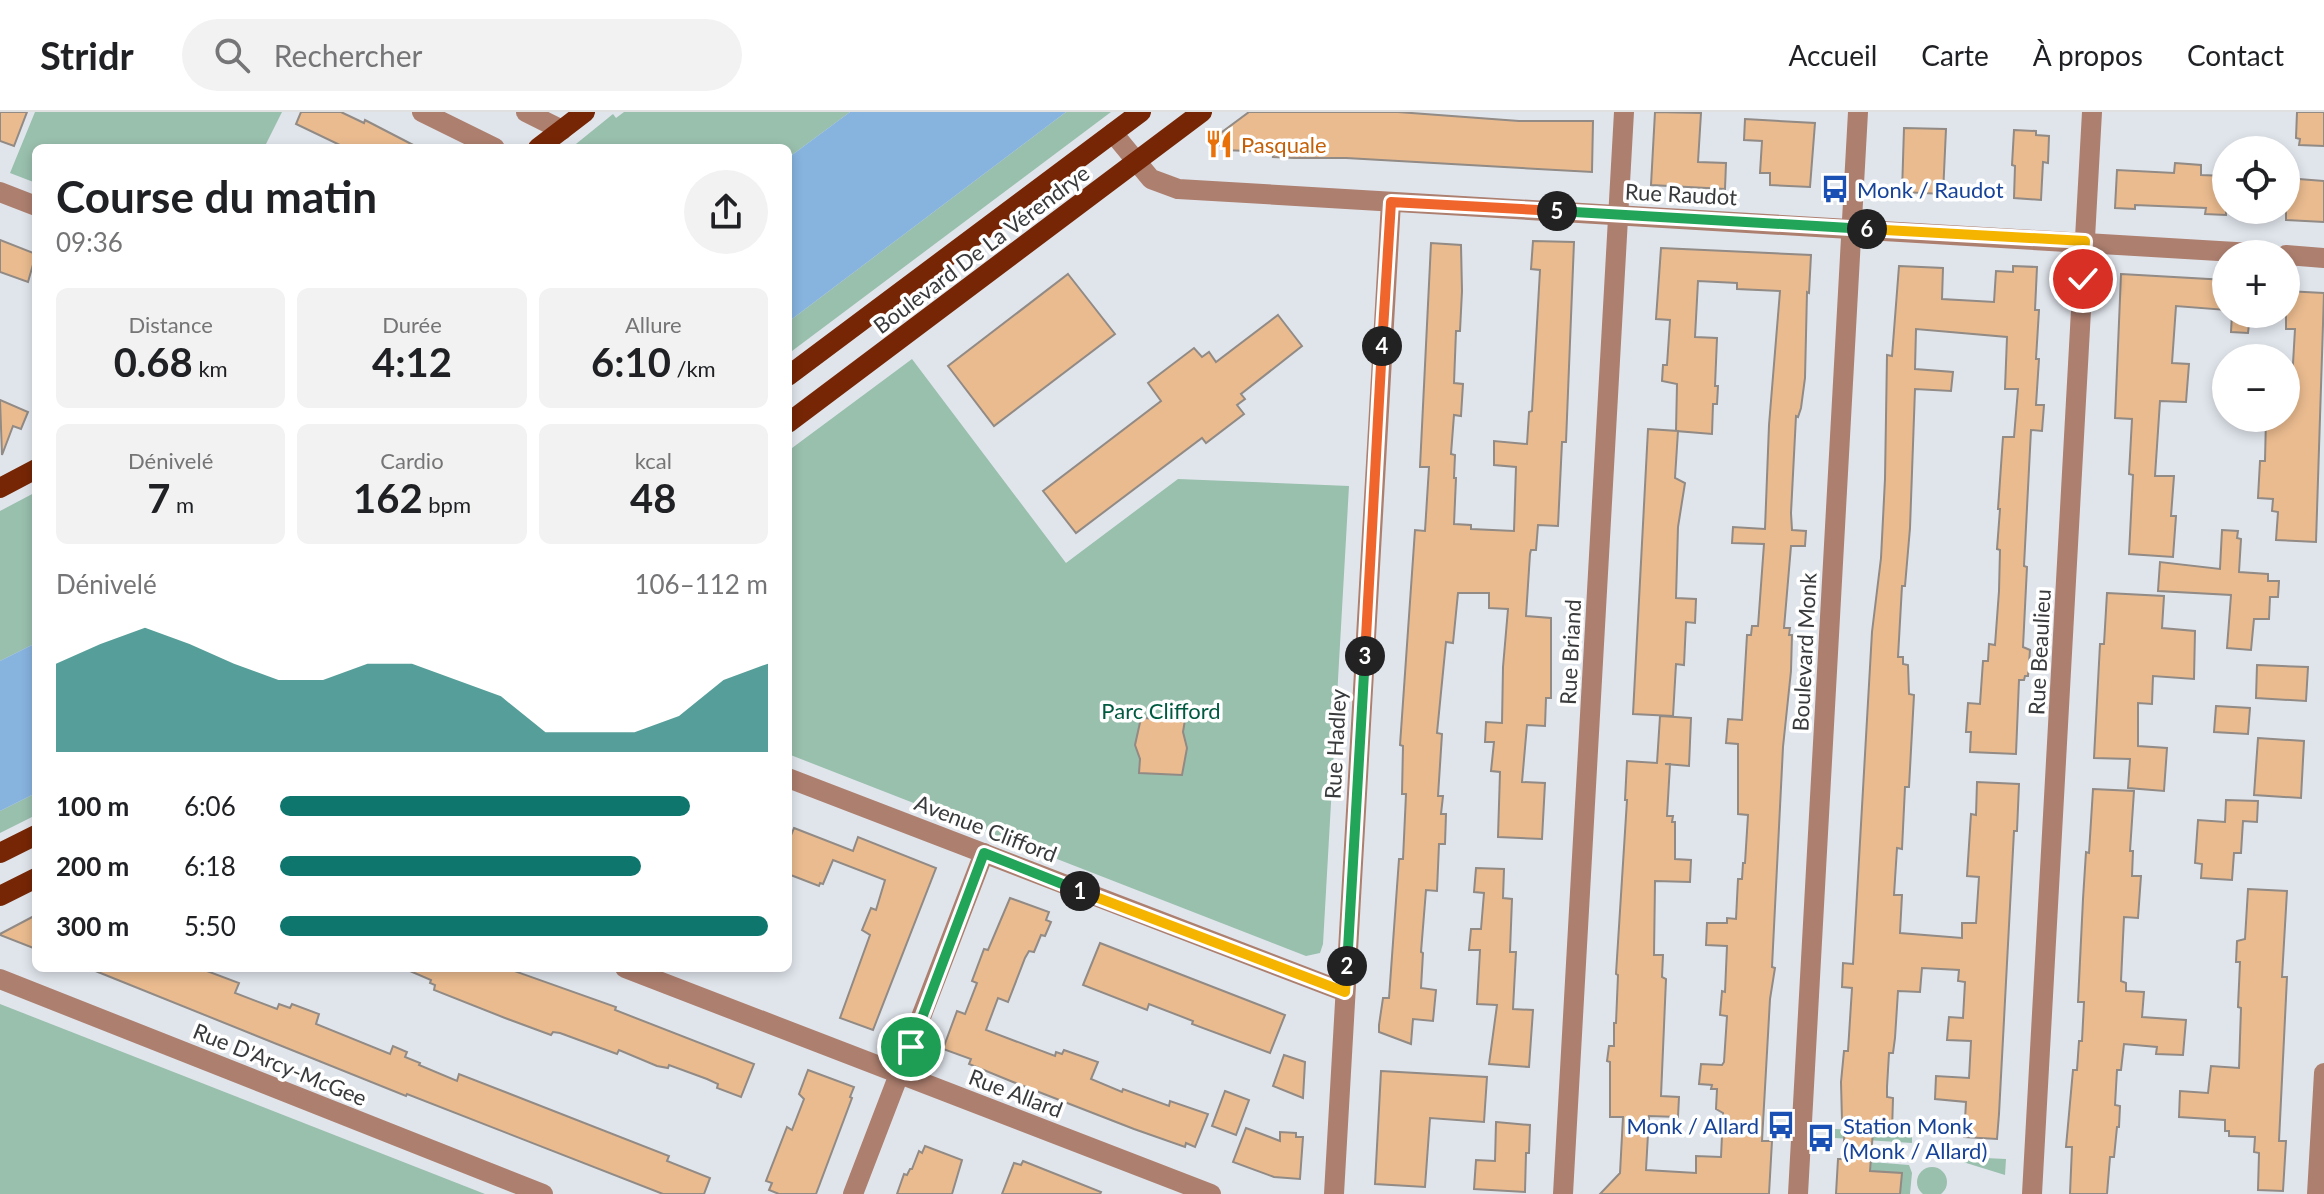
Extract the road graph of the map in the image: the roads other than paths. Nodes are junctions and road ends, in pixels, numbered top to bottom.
1 (422, 112) edge
2 (526, 112) edge
3 (585, 112) edge
4 (1141, 112) edge
5 (1202, 112) edge
6 (1624, 112) edge
7 (1858, 112) edge
8 (2092, 112) edge
9 (562, 130) junction
10 (1113, 133) junction
11 (487, 144) edge
12 (543, 144) edge
13 (1136, 161) junction
14 (0, 192) edge
15 (1391, 202) junction
16 (32, 204) edge
17 (1620, 215) junction
18 (1852, 228) junction
19 (2085, 241) junction
20 (2212, 250) edge
21 (2300, 256) edge
22 (2324, 258) edge
23 (792, 373) edge
24 (792, 420) edge
25 (32, 471) edge
26 (0, 488) edge
27 (792, 780) edge
28 (32, 837) edge
29 (0, 853) edge
30 (984, 853) junction
31 (32, 880) edge
32 (0, 896) edge
33 (635, 972) edge
34 (0, 979) edge
35 (1345, 992) junction
36 (2324, 1073) edge
37 (900, 1075) junction
38 (543, 1194) edge
39 (853, 1194) edge
40 (1211, 1194) edge
41 (1334, 1194) edge
42 (1563, 1194) edge
43 (1798, 1194) edge
44 (2032, 1194) edge
45 (2317, 1194) edge

1 - 11 street
2 - 9 street
3 - 9 main road
4 - 10 main road, Boulevard De La Vérendrye
5 - 13 main road, Boulevard De La Vérendrye
6 - 17 street, Rue Briand
7 - 18 street, Boulevard Monk
8 - 19 street, Rue Beaulieu
9 - 12 main road
10 - 13 street, Rue Raudot
10 - 23 main road, Boulevard De La Vérendrye
13 - 15 street, Rue Raudot
13 - 24 main road, Boulevard De La Vérendrye
14 - 16 street
15 - 17 street, Rue Raudot
15 - 35 street, Rue Hadley
17 - 18 street, Rue Raudot
17 - 42 street, Rue Briand
18 - 19 street, Rue Raudot
18 - 43 street, Boulevard Monk
19 - 20 street, Rue Raudot
19 - 44 street, Rue Beaulieu
21 - 22 street
25 - 26 main road
27 - 30 street, Avenue Clifford
28 - 29 main road
30 - 35 street, Avenue Clifford
30 - 37 street
31 - 32 main road
33 - 37 street, Rue Allard
34 - 38 street, Rue D'Arcy-McGee
35 - 41 street, Rue Hadley
36 - 45 street
37 - 39 street
37 - 40 street, Rue Allard

